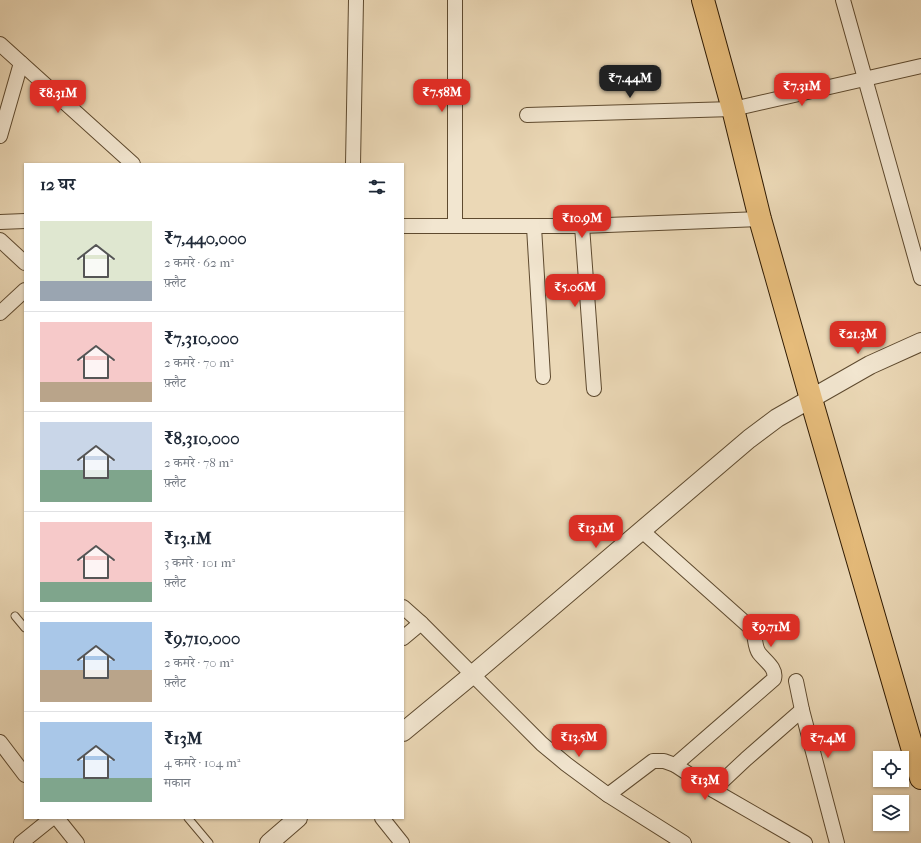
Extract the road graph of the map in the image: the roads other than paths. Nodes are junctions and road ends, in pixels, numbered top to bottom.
1 (356, 0) edge
2 (455, 0) edge
3 (703, 0) edge
4 (844, 0) edge
5 (0, 44) edge
6 (21, 63) junction
7 (921, 66) edge
8 (865, 78) junction
9 (733, 109) junction
10 (527, 115) dead end
11 (0, 136) edge
12 (132, 163) edge
13 (353, 163) edge
14 (760, 219) junction
15 (24, 221) edge
16 (0, 222) edge
17 (404, 226) edge
18 (455, 226) junction
19 (534, 226) junction
20 (582, 226) junction
21 (0, 240) edge
22 (24, 262) edge
23 (921, 278) edge
24 (24, 291) edge
25 (0, 313) edge
26 (921, 342) edge
27 (543, 377) dead end
28 (594, 389) dead end
29 (811, 399) junction
30 (641, 530) junction
31 (404, 608) edge
32 (15, 616) dead end
33 (421, 623) junction
34 (24, 627) edge
35 (404, 637) edge
36 (472, 675) junction
37 (796, 681) dead end
38 (802, 710) junction
39 (404, 731) edge
40 (0, 742) edge
41 (674, 765) junction
42 (24, 774) edge
43 (921, 778) edge
44 (713, 790) junction
45 (608, 795) junction
46 (51, 819) edge
47 (58, 819) edge
48 (189, 819) edge
49 (297, 819) edge
50 (383, 819) edge
51 (400, 842) edge
52 (679, 842) edge
53 (21, 843) edge
54 (77, 843) edge
55 (209, 843) edge
56 (268, 843) edge
57 (805, 843) edge
58 (837, 843) edge

1 - 13 street
2 - 18 street
3 - 9 main road
4 - 8 street
5 - 6 street
6 - 11 street
6 - 12 street
7 - 8 street
8 - 9 street
8 - 23 street
9 - 10 street
9 - 14 main road
14 - 20 street
14 - 29 main road
15 - 16 street
17 - 18 street
18 - 19 street
19 - 20 street
19 - 27 street
20 - 28 street
21 - 22 street
24 - 25 street
26 - 29 street
29 - 30 street
29 - 43 main road
30 - 36 street
30 - 41 street
31 - 33 street
32 - 34 lane
33 - 35 street
33 - 36 street
36 - 39 street
36 - 45 street
37 - 38 street
38 - 44 street
38 - 58 street
40 - 42 street
41 - 44 street
41 - 45 street
44 - 57 street
45 - 52 street
46 - 53 street
47 - 54 street
48 - 55 lane
49 - 56 street
50 - 51 street

